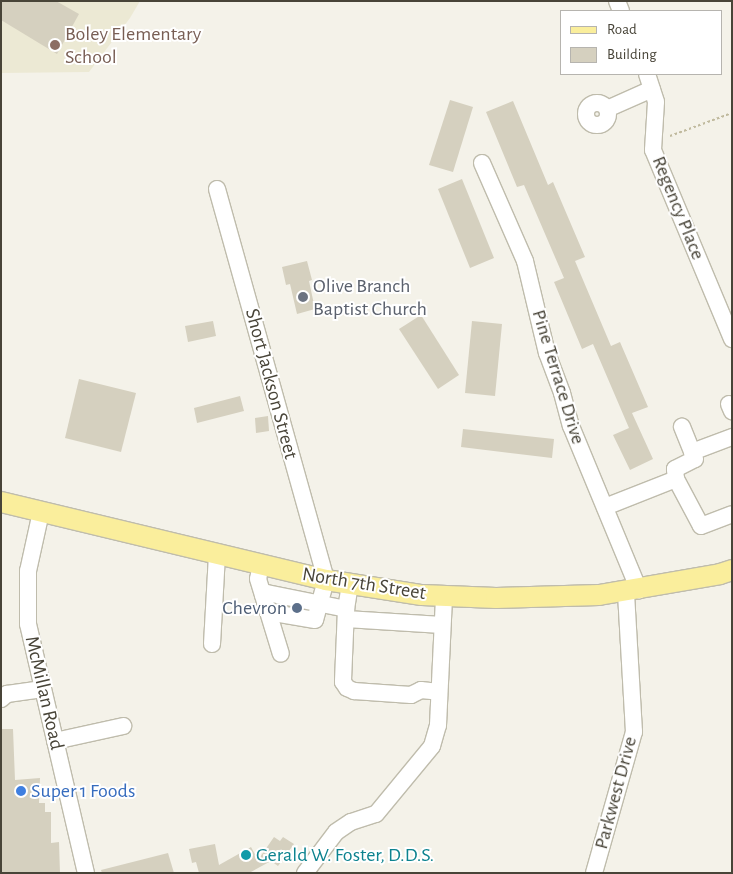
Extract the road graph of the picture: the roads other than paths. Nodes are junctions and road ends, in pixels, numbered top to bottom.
1 (649, 81) edge
2 (607, 109) dead end
3 (482, 163) dead end
4 (217, 189) dead end
5 (732, 339) edge
6 (682, 426) dead end
7 (732, 437) edge
8 (692, 452) junction
9 (676, 479) junction
10 (1, 502) edge
11 (605, 507) junction
12 (41, 512) junction
13 (732, 514) edge
14 (217, 554) junction
15 (261, 564) junction
16 (732, 570) edge
17 (326, 580) junction
18 (350, 584) junction
19 (633, 591) junction
20 (263, 595) junction
21 (444, 596) junction
22 (321, 604) junction
23 (269, 614) junction
24 (346, 614) junction
25 (442, 625) junction
26 (212, 644) dead end
27 (281, 654) dead end
28 (43, 689) junction
29 (439, 692) junction
30 (3, 695) edge
31 (123, 726) dead end
32 (55, 741) junction
33 (86, 873) edge
34 (305, 873) edge
35 (594, 873) edge

1 - 2 street
1 - 5 street, Regency Place
3 - 11 street, Pine Terrace Drive
4 - 17 street, Short Jackson Street
6 - 8 street
7 - 8 street
8 - 9 street
9 - 11 street
9 - 13 street
10 - 12 main road, North 7th Street
11 - 19 street, Pine Terrace Drive
12 - 14 main road, North 7th Street
12 - 28 street, McMillan Road
14 - 15 main road, North 7th Street
14 - 26 street
15 - 17 main road, North 7th Street
15 - 20 street
16 - 19 main road, North 7th Street
17 - 18 main road, North 7th Street
17 - 22 street
18 - 21 main road, North 7th Street
18 - 24 street
19 - 21 main road, North 7th Street
19 - 35 street, Parkwest Drive
20 - 22 street
20 - 23 street
21 - 25 street
22 - 23 street
22 - 24 street
23 - 27 street
24 - 25 street
24 - 29 street
25 - 29 street
28 - 30 street
28 - 32 street, McMillan Road
29 - 34 street
31 - 32 street
32 - 33 street, McMillan Road

